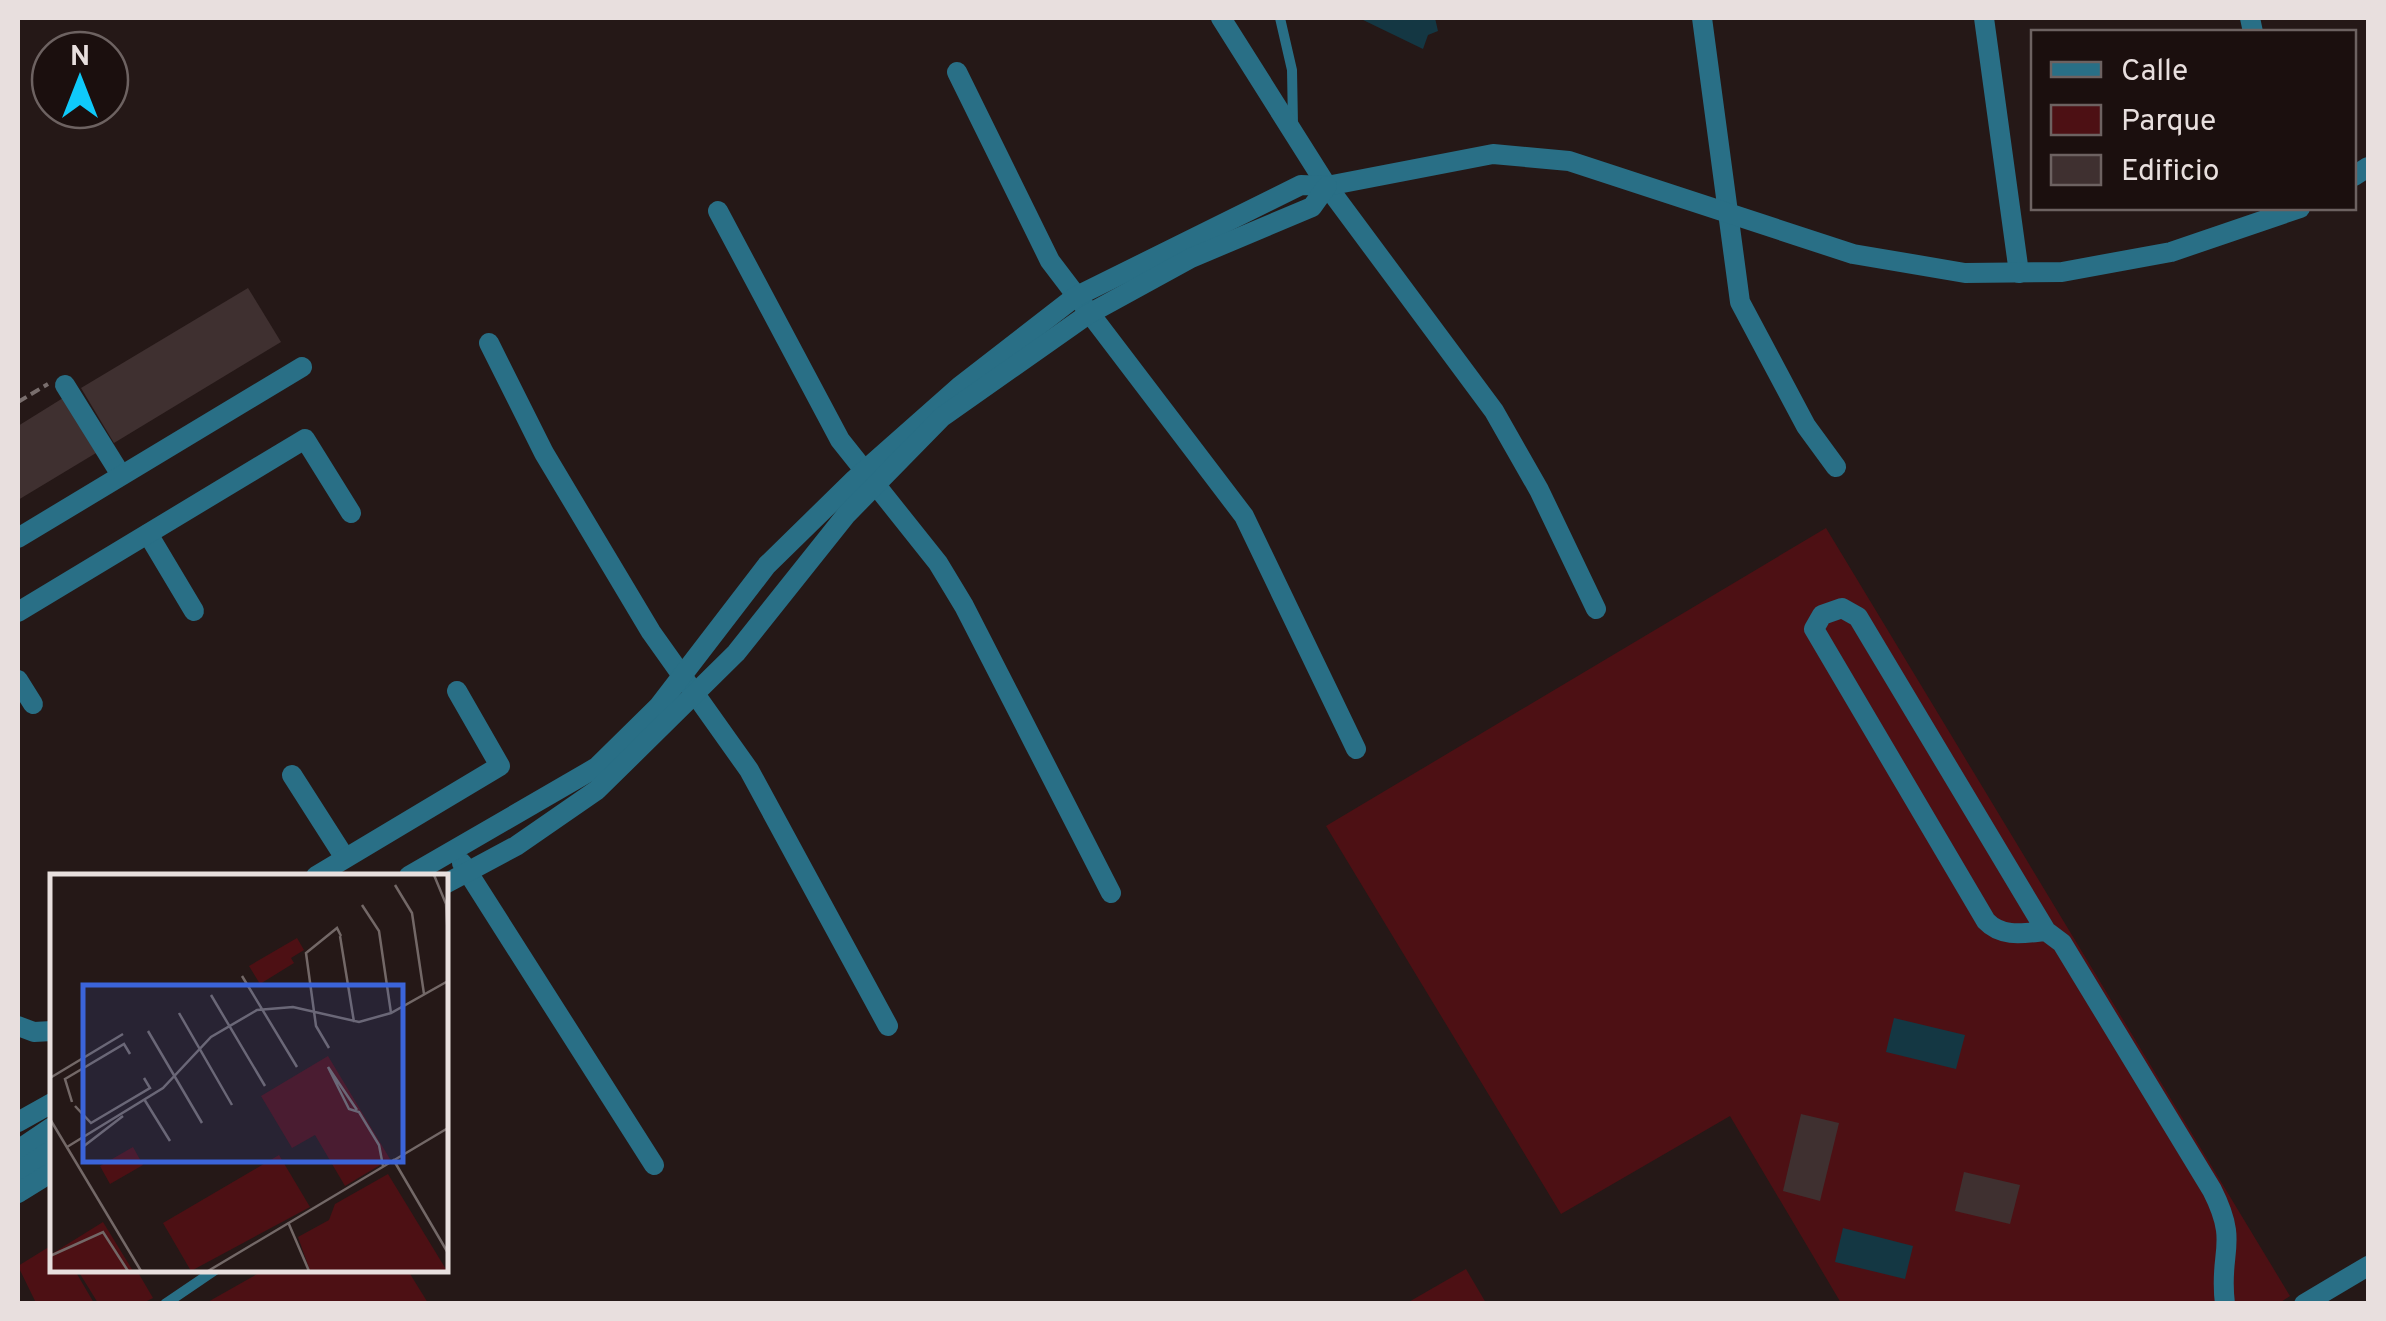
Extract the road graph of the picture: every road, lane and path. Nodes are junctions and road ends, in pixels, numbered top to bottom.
1 (1221, 18) edge
2 (1280, 18) edge
3 (1702, 18) edge
4 (1984, 18) edge
5 (957, 72) dead end
6 (1294, 136) junction
7 (1327, 186) junction
8 (2292, 210) edge
9 (718, 211) dead end
10 (1730, 212) junction
11 (2019, 273) junction
12 (1081, 306) junction
13 (488, 343) dead end
14 (302, 367) dead end
15 (65, 385) dead end
16 (1836, 467) dead end
17 (121, 475) junction
18 (870, 477) junction
19 (350, 514) dead end
20 (148, 534) junction
21 (18, 538) edge
22 (1596, 609) dead end
23 (194, 611) dead end
24 (18, 612) edge
25 (682, 676) junction
26 (18, 680) edge
27 (456, 690) dead end
28 (695, 694) junction
29 (33, 704) dead end
30 (1356, 750) dead end
31 (292, 776) dead end
32 (455, 850) junction
33 (345, 858) junction
34 (467, 870) junction
35 (319, 874) edge
36 (412, 874) edge
37 (448, 882) edge
38 (1111, 893) dead end
39 (2046, 931) junction
40 (18, 1026) edge
41 (888, 1026) dead end
42 (50, 1031) edge
43 (50, 1104) edge
44 (18, 1122) edge
45 (50, 1128) edge
46 (18, 1150) edge
47 (50, 1151) edge
48 (654, 1165) dead end
49 (18, 1172) edge
50 (50, 1173) edge
51 (18, 1193) edge
52 (2368, 1266) edge
53 (214, 1271) edge
54 (2308, 1302) edge
55 (164, 1304) edge
56 (2225, 1304) edge

1 - 6 street
2 - 6 lane
3 - 10 street
4 - 11 street
5 - 12 street
6 - 7 street
7 - 10 street
7 - 12 street
7 - 22 street
8 - 11 street
9 - 18 street
10 - 11 street
10 - 16 street
12 - 18 street
12 - 30 street
13 - 25 street
14 - 17 street
15 - 17 street
17 - 21 street
18 - 25 street
18 - 28 street
18 - 38 street
19 - 20 street
20 - 23 street
20 - 24 street
25 - 28 street
25 - 32 street
26 - 29 street
27 - 33 street
28 - 34 street
28 - 41 street
31 - 33 street
32 - 34 street
32 - 36 street
33 - 35 street
34 - 37 street
34 - 48 street
39 - 39 street
39 - 56 street
40 - 42 street
43 - 44 street
45 - 46 street
47 - 49 street
50 - 51 street
52 - 54 street
53 - 55 lane

